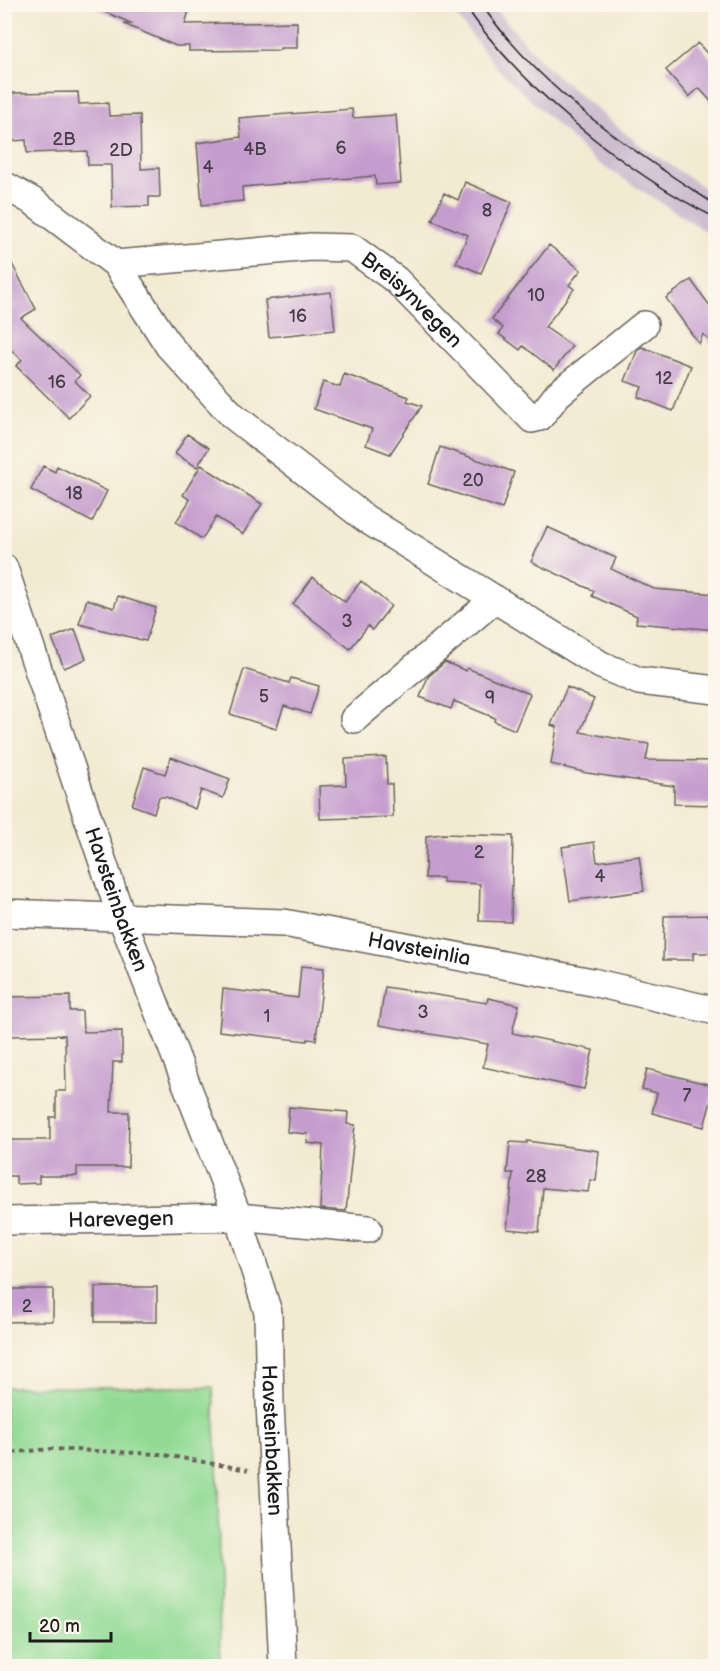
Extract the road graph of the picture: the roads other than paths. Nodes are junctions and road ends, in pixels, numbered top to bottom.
1 (4, 185) edge
2 (116, 264) junction
3 (644, 325) dead end
4 (5, 572) edge
5 (495, 599) junction
6 (716, 690) edge
7 (354, 719) dead end
8 (4, 913) edge
9 (122, 916) junction
10 (716, 1011) edge
11 (238, 1217) junction
12 (4, 1221) edge
13 (368, 1229) dead end
14 (283, 1666) edge

1 - 2 street
2 - 3 street, Breisynvegen
2 - 5 street
4 - 9 street, Havsteinbakken
5 - 6 street
5 - 7 street
8 - 9 street, Havsteinlia
9 - 10 street, Havsteinlia
9 - 11 street, Havsteinbakken
11 - 12 street, Harevegen
11 - 13 street
11 - 14 street, Havsteinbakken

